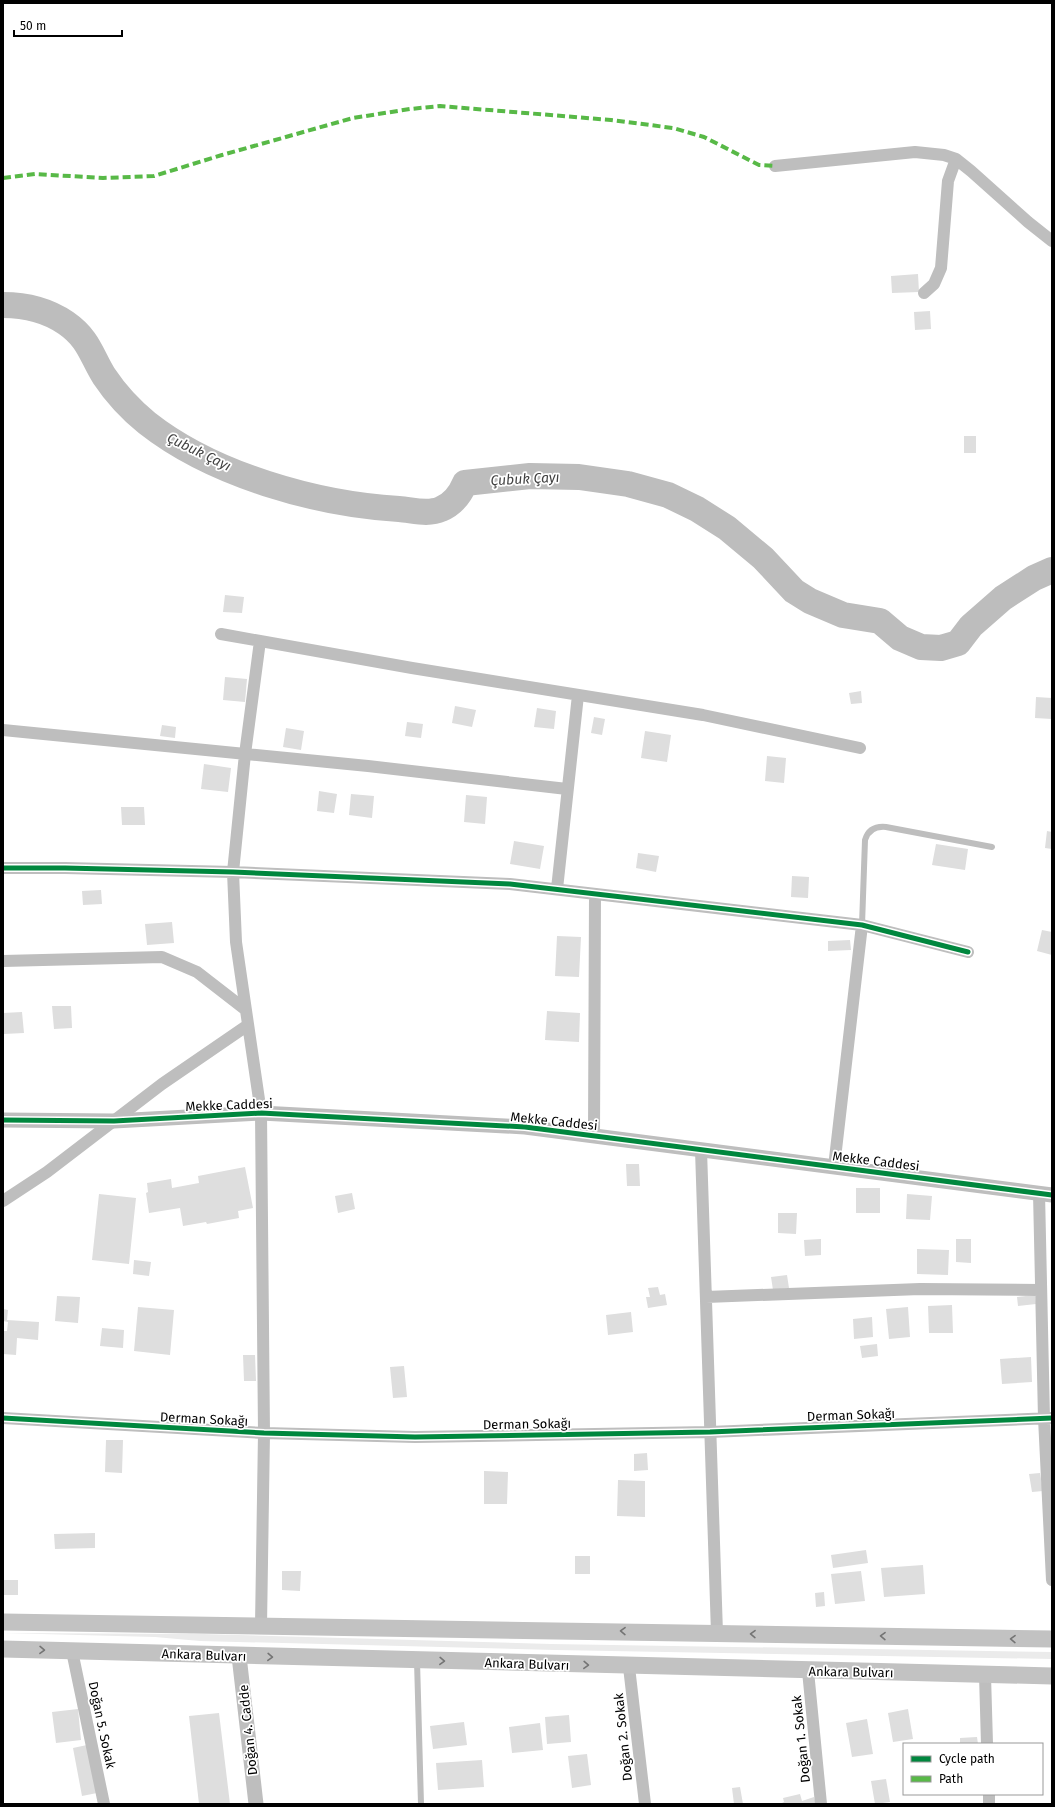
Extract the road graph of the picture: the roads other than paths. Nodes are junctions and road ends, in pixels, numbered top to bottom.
1 (956, 159) junction
2 (774, 166) dead end
3 (1052, 241) edge
4 (924, 293) dead end
5 (221, 634) dead end
6 (260, 641) junction
7 (578, 695) junction
8 (3, 730) edge
9 (860, 748) dead end
10 (245, 754) junction
11 (567, 789) junction
12 (992, 847) dead end
13 (3, 868) edge
14 (233, 872) junction
15 (557, 889) junction
16 (595, 894) junction
17 (862, 925) junction
18 (968, 952) dead end
19 (3, 961) edge
20 (246, 1010) junction
21 (248, 1025) junction
22 (261, 1113) junction
23 (3, 1120) edge
24 (114, 1121) junction
25 (594, 1136) junction
26 (701, 1150) junction
27 (834, 1167) junction
28 (1046, 1194) edge
29 (3, 1201) edge
30 (1042, 1290) junction
31 (706, 1297) junction
32 (3, 1418) edge
33 (1048, 1418) edge
34 (710, 1432) junction
35 (264, 1433) junction
36 (1052, 1580) edge
37 (3, 1622) edge
38 (261, 1626) junction
39 (717, 1633) junction
40 (1052, 1639) edge
41 (3, 1649) edge
42 (72, 1651) junction
43 (239, 1656) junction
44 (417, 1661) junction
45 (629, 1667) junction
46 (808, 1671) junction
47 (985, 1675) junction
48 (1052, 1676) edge
49 (987, 1743) edge
50 (104, 1804) edge
51 (256, 1804) edge
52 (421, 1804) edge
53 (645, 1804) edge
54 (821, 1804) edge

1 - 2 street
1 - 3 street
1 - 4 street
5 - 6 street
6 - 7 street
6 - 10 street
7 - 9 street
7 - 11 street
8 - 10 street
10 - 11 street
10 - 14 street
11 - 15 street
12 - 17 lane
13 - 14 street
14 - 15 street
14 - 20 street
15 - 16 street
16 - 17 street
16 - 25 street
17 - 18 street
17 - 27 street
19 - 20 street
20 - 21 street
21 - 22 street
21 - 24 street
22 - 24 street, Mekke Caddesi
22 - 25 street, Mekke Caddesi
22 - 35 street
23 - 24 street, Mekke Caddesi
24 - 29 street
25 - 26 street, Mekke Caddesi
26 - 27 street, Mekke Caddesi
26 - 31 street
27 - 28 street, Mekke Caddesi
28 - 30 street
30 - 31 street
30 - 33 street
31 - 34 street
32 - 35 street, Derman Sokağı
33 - 34 street, Derman Sokağı
33 - 36 street
34 - 35 street, Derman Sokağı
34 - 39 street
35 - 38 street
37 - 38 main road
39 -> 38 main road
40 -> 39 main road
41 -> 42 main road, Ankara Bulvarı
42 - 43 main road, Ankara Bulvarı
42 - 50 street, Doğan 5. Sokak
43 -> 44 main road, Ankara Bulvarı
43 - 51 street, Doğan 4. Cadde
44 -> 45 main road, Ankara Bulvarı
44 - 52 lane
45 - 46 main road, Ankara Bulvarı
45 - 53 street, Doğan 2. Sokak
46 - 47 main road, Ankara Bulvarı
46 - 54 street, Doğan 1. Sokak
47 - 48 main road, Ankara Bulvarı
47 - 49 street

